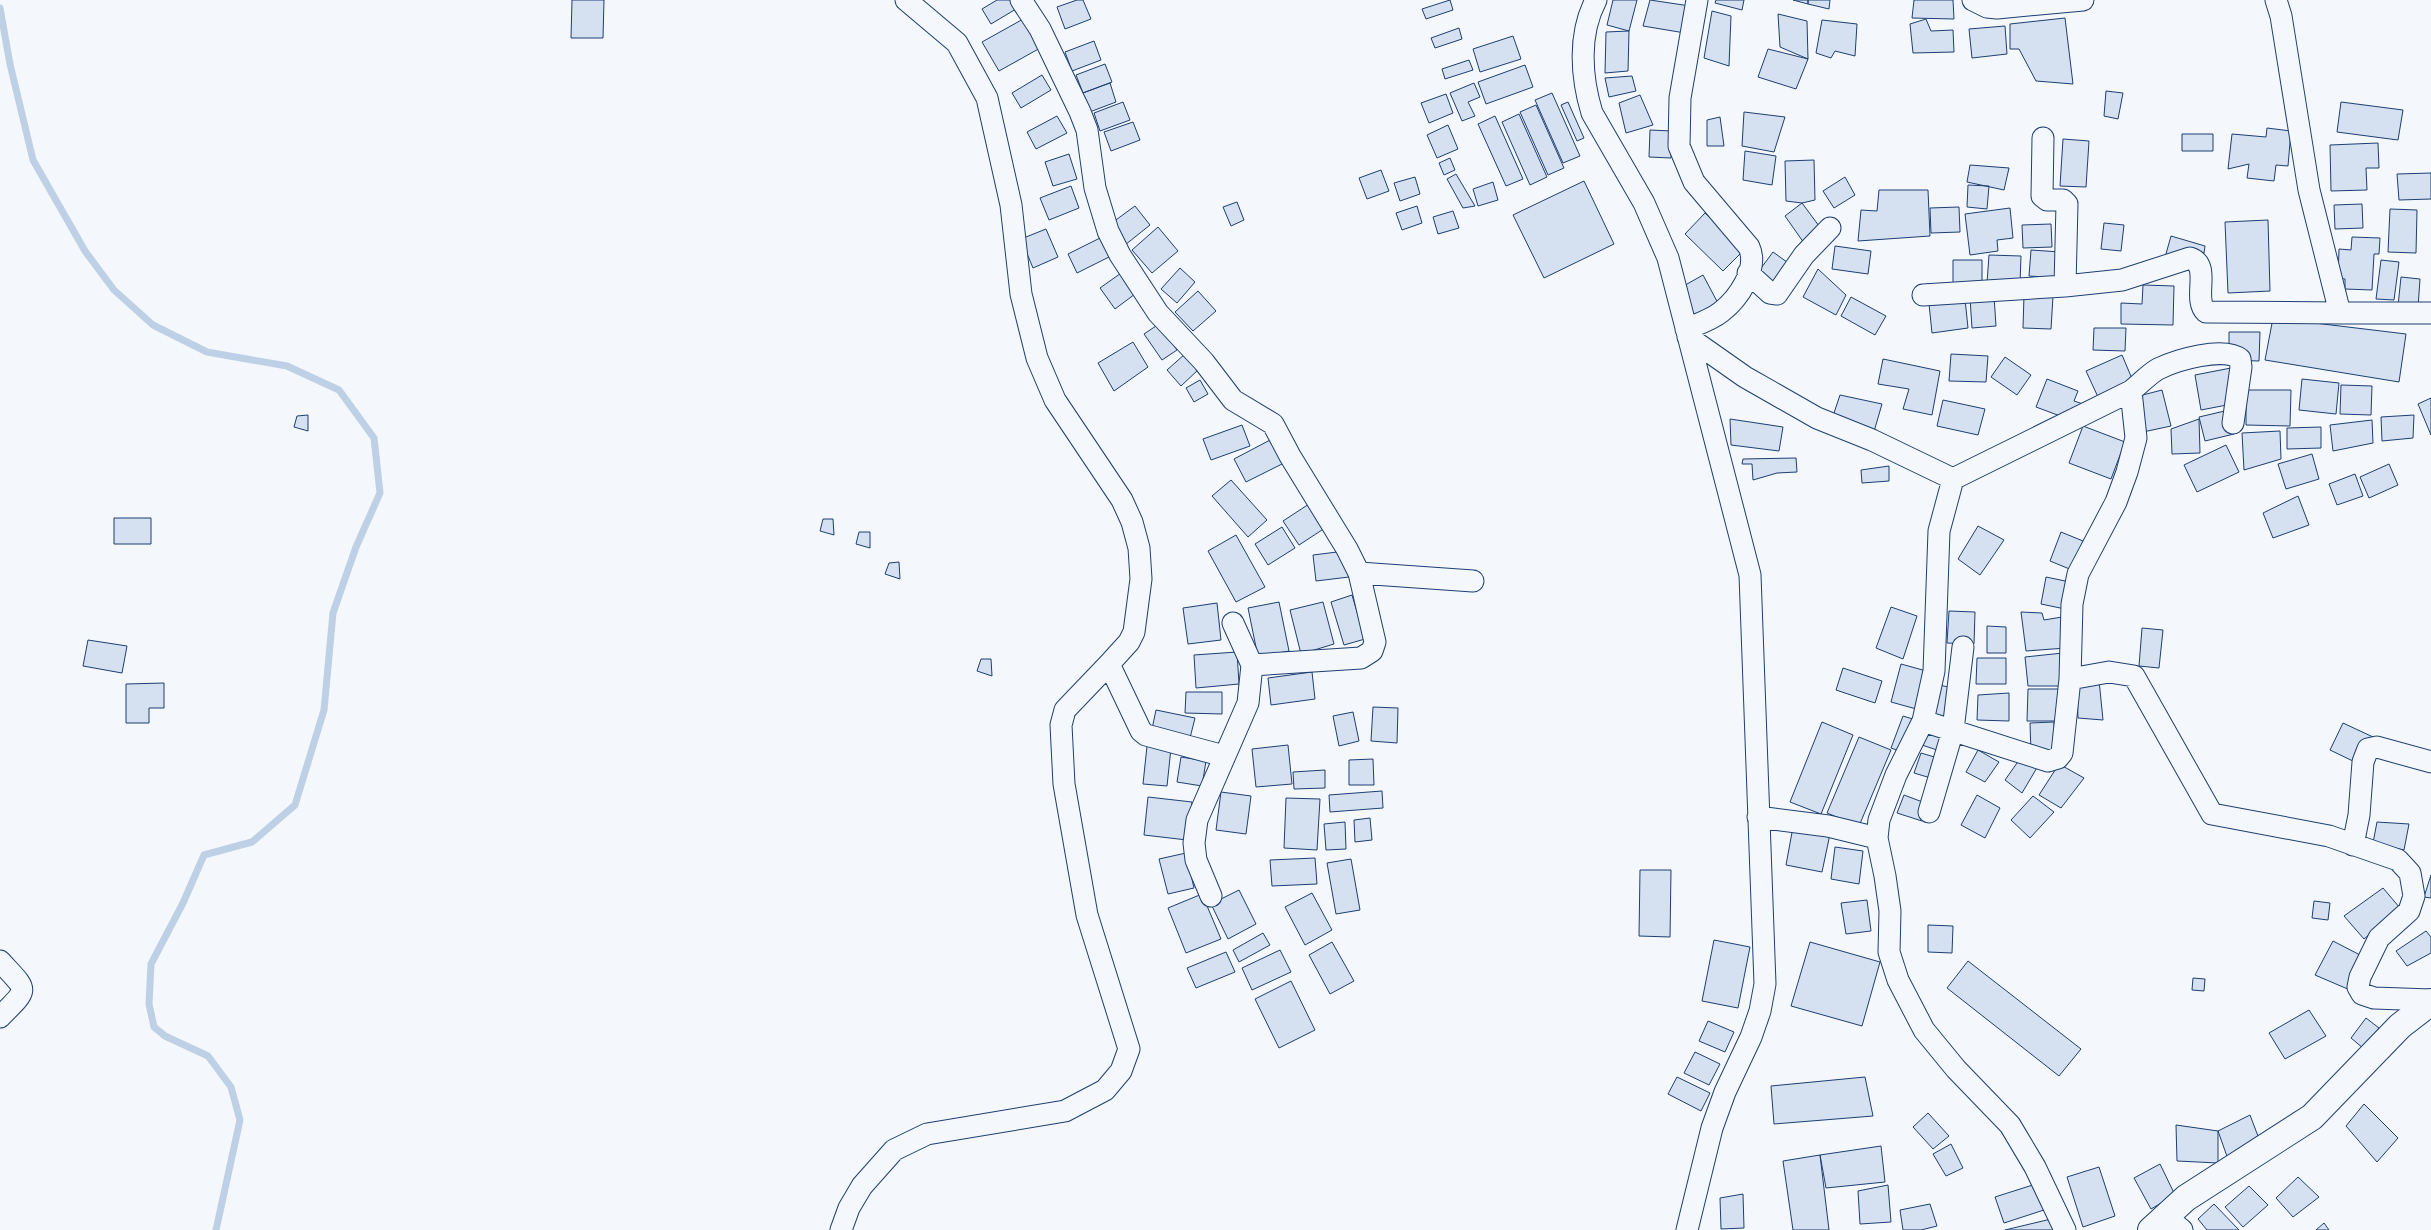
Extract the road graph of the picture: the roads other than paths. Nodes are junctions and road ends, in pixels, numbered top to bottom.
1 (906, 0) edge
2 (1020, 0) edge
3 (1596, 0) edge
4 (1698, 0) edge
5 (1973, 0) edge
6 (2083, 0) edge
7 (2276, 0) edge
8 (2043, 138) dead end
9 (1830, 228) dead end
10 (1748, 273) junction
11 (2064, 286) junction
12 (1923, 295) dead end
13 (2340, 313) junction
14 (2431, 313) edge
15 (1687, 333) junction
16 (2131, 391) junction
17 (2233, 423) dead end
18 (1953, 479) junction
19 (1360, 573) junction
20 (1473, 580) dead end
21 (1233, 623) dead end
22 (1963, 647) dead end
23 (1110, 664) junction
24 (1252, 665) junction
25 (2070, 680) junction
26 (1923, 721) junction
27 (1954, 730) junction
28 (1224, 756) junction
29 (2431, 762) edge
30 (1928, 812) dead end
31 (1758, 817) junction
32 (1877, 838) junction
33 (2353, 845) junction
34 (1211, 896) dead end
35 (0, 961) edge
36 (2431, 1001) edge
37 (0, 1017) edge
38 (2166, 1226) edge
39 (840, 1230) edge
40 (1687, 1230) edge
41 (2065, 1230) edge

1 - 23 street
2 - 19 street
3 - 15 street
4 - 10 street
5 - 6 street
7 - 13 street
8 - 11 street
9 - 10 street
10 - 15 street
11 - 12 street
11 - 13 street
13 - 14 street
15 - 18 street
15 - 31 street
16 - 17 street
16 - 18 street
16 - 25 street
18 - 26 street
19 - 20 street
19 - 24 street
21 - 24 street
22 - 27 street
23 - 28 street
23 - 39 street
24 - 28 street
25 - 27 street
25 - 33 street
26 - 27 street
26 - 32 street
27 - 30 street
28 - 34 street
29 - 33 street
31 - 32 street
31 - 40 street
32 - 41 street
33 - 36 street
35 - 37 street
36 - 38 street

